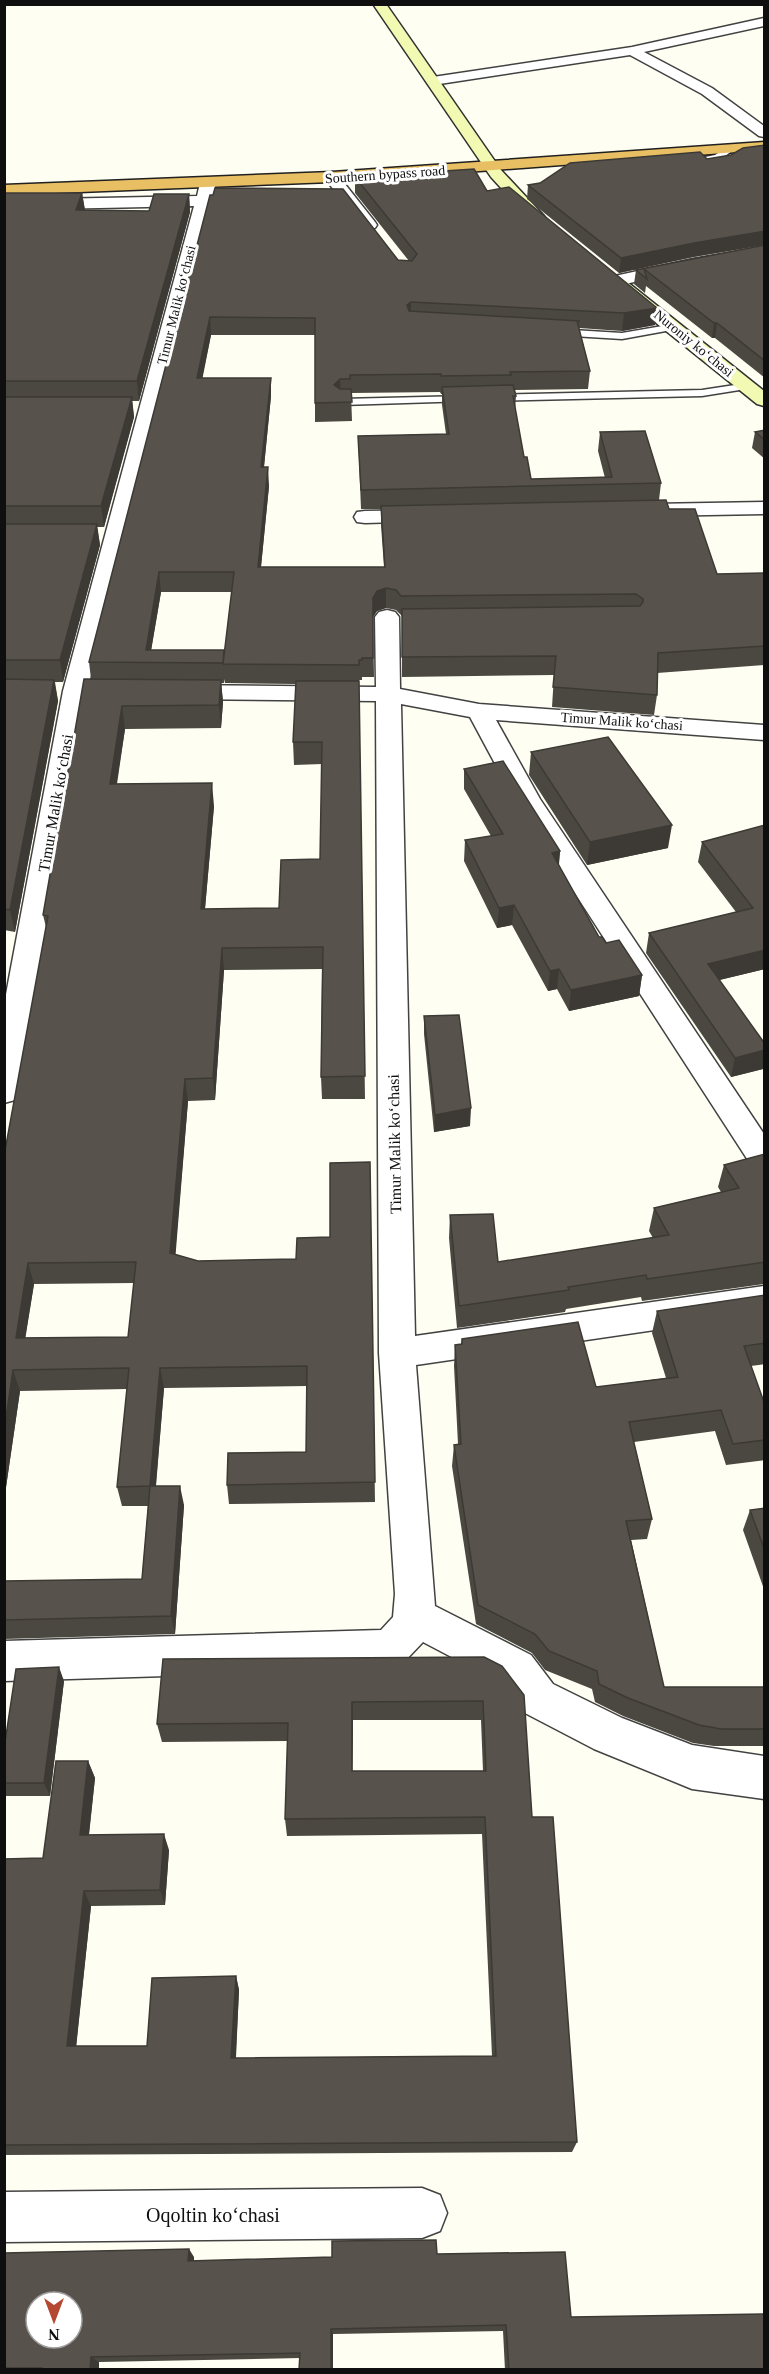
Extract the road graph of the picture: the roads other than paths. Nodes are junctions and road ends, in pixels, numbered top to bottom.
1 (379, 4) edge
2 (765, 22) edge
3 (632, 51) junction
4 (433, 81) junction
5 (756, 109) dead end
6 (740, 114) junction
7 (765, 135) edge
8 (765, 146) edge
9 (732, 148) junction
10 (609, 158) junction
11 (488, 163) junction
12 (668, 163) edge
13 (656, 164) edge
14 (332, 177) junction
15 (4, 181) edge
16 (4, 190) edge
17 (205, 192) junction
18 (4, 205) edge
19 (555, 234) edge
20 (379, 237) edge
21 (765, 252) edge
22 (598, 268) edge
23 (616, 281) junction
24 (674, 327) junction
25 (541, 332) edge
26 (748, 386) junction
27 (765, 400) edge
28 (342, 402) edge
29 (765, 508) edge
30 (634, 511) edge
31 (447, 515) edge
32 (365, 517) dead end
33 (391, 621) dead end
34 (156, 692) edge
35 (388, 694) junction
36 (479, 711) junction
37 (765, 732) edge
38 (4, 1092) edge
39 (765, 1159) edge
40 (765, 1300) edge
41 (397, 1353) junction
42 (415, 1605) junction
43 (4, 1661) edge
44 (765, 1777) edge
45 (422, 2213) dead end
46 (4, 2217) edge

1 - 4 street
2 - 3 street
3 - 4 street
3 - 6 street
4 - 11 street
5 - 6 street
6 - 7 street
7 - 11 highway, Southern bypass road
8 - 9 highway, Southern bypass road
9 - 10 highway, Southern bypass road
9 - 12 lane
10 - 11 highway, Southern bypass road
10 - 13 lane
11 - 14 highway, Southern bypass road
11 - 15 highway, Southern bypass road
11 - 19 street
14 - 17 highway, Southern bypass road
14 - 20 street
16 - 17 highway, Southern bypass road
17 - 18 street
17 - 38 street, Timur Malik koʻchasi
21 - 23 street
22 - 23 street, Nuroniy koʻchasi
23 - 24 street, Nuroniy koʻchasi
24 - 25 lane
24 - 26 street, Nuroniy koʻchasi
26 - 27 street, Nuroniy koʻchasi
26 - 28 lane
29 - 30 street
31 - 32 street
33 - 35 street, Timur Malik koʻchasi
34 - 35 street, Timur Malik koʻchasi
35 - 36 street, Timur Malik koʻchasi
35 - 41 street, Timur Malik koʻchasi
36 - 37 street, Timur Malik koʻchasi
36 - 39 street
40 - 41 street
41 - 42 street, Timur Malik koʻchasi
42 - 43 street
42 - 44 street
45 - 46 street, Oqoltin koʻchasi

